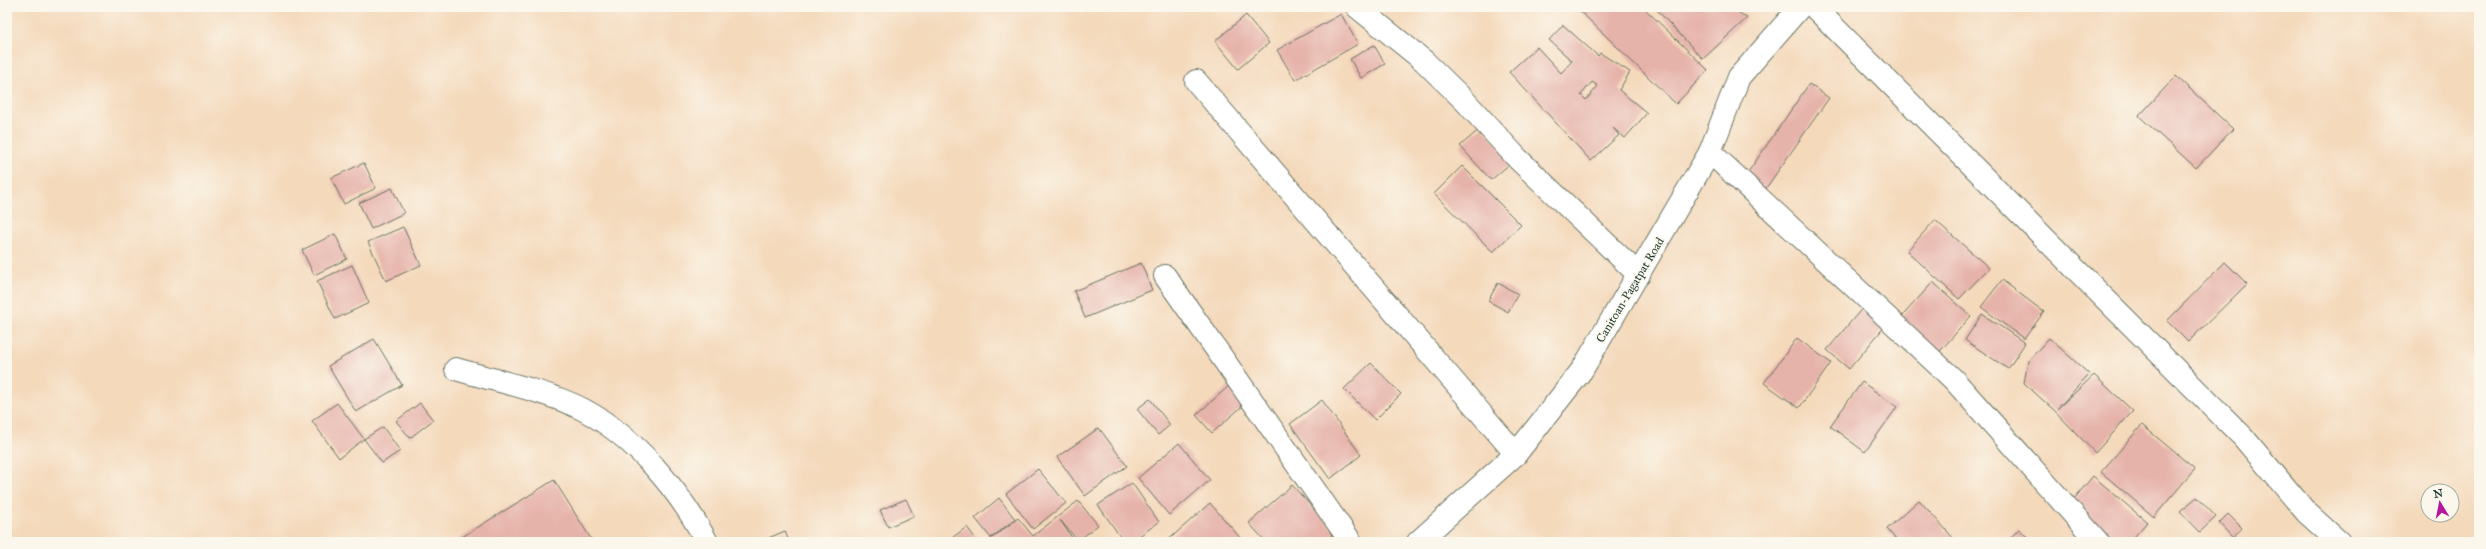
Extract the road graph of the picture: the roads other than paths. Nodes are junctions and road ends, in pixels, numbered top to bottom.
1 (1357, 7) edge
2 (1800, 7) edge
3 (1814, 7) edge
4 (1196, 81) dead end
5 (1710, 152) junction
6 (1639, 275) junction
7 (1165, 276) dead end
8 (456, 369) dead end
9 (1516, 454) junction
10 (706, 542) edge
11 (1352, 542) edge
12 (1418, 542) edge
13 (2098, 542) edge
14 (2338, 542) edge

1 - 6 street
2 - 5 street, Canitoan-Pagatpat Road
3 - 14 street
4 - 9 street
5 - 6 street, Canitoan-Pagatpat Road
5 - 13 street
6 - 9 street, Canitoan-Pagatpat Road
7 - 11 street
8 - 10 street
9 - 12 street, Canitoan-Pagatpat Road

